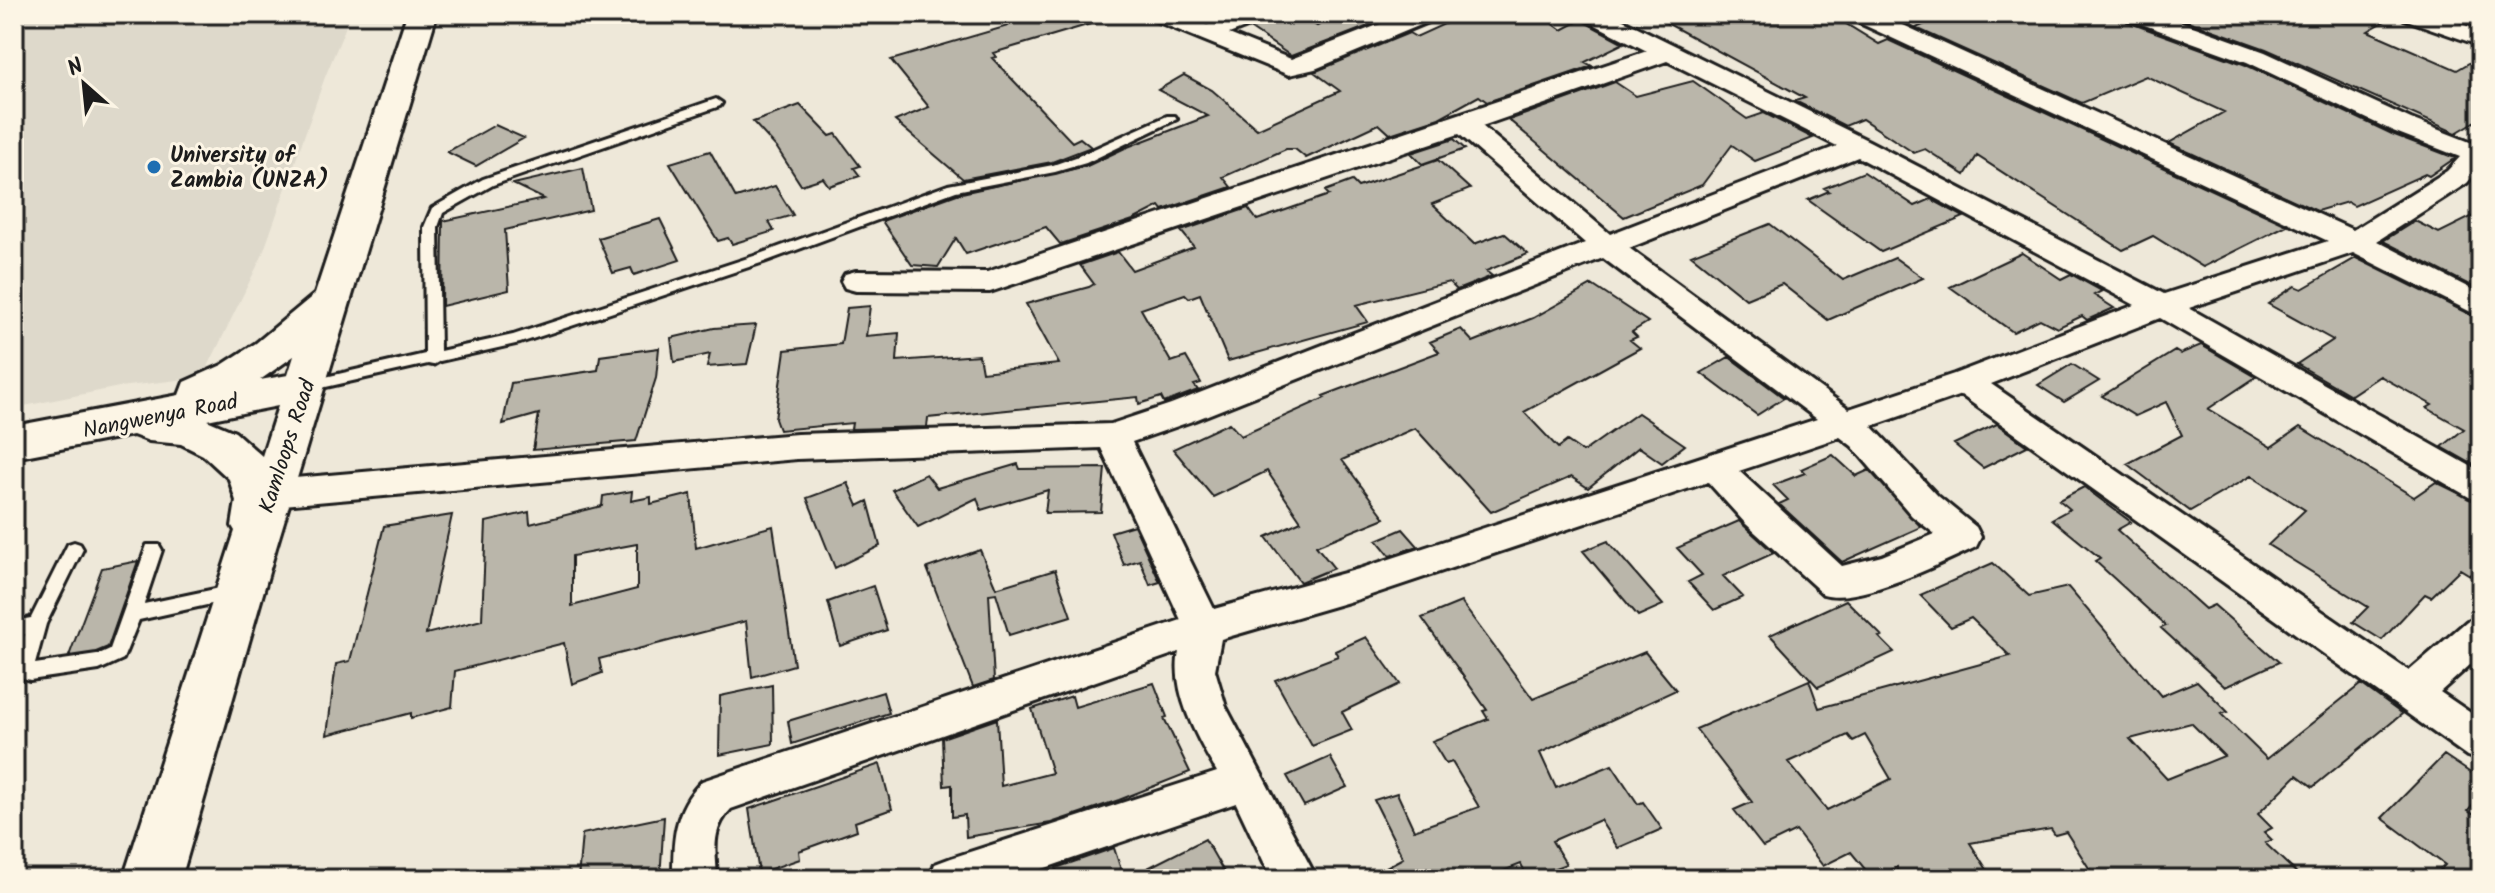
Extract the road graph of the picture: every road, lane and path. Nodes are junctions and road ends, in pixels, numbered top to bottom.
1 (422, 14) edge
2 (1159, 14) edge
3 (1260, 14) edge
4 (1427, 14) edge
5 (1592, 14) edge
6 (1859, 14) edge
7 (1916, 14) edge
8 (2136, 14) edge
9 (2412, 14) edge
10 (1886, 27) junction
11 (1205, 34) junction
12 (2481, 39) edge
13 (1668, 52) junction
14 (716, 103) dead end
15 (1171, 119) dead end
16 (1463, 124) junction
17 (1859, 147) junction
18 (2480, 154) edge
19 (2355, 242) junction
20 (1605, 245) junction
21 (856, 281) dead end
22 (333, 298) junction
23 (2162, 306) junction
24 (2481, 307) edge
25 (433, 360) junction
26 (1965, 382) junction
27 (306, 386) junction
28 (1843, 421) junction
29 (99, 427) junction
30 (1112, 436) junction
31 (14, 442) edge
32 (1713, 466) junction
33 (2481, 488) edge
34 (272, 493) junction
35 (74, 549) dead end
36 (153, 550) dead end
37 (246, 569) junction
38 (132, 614) junction
39 (37, 624) junction
40 (14, 628) edge
41 (1204, 628) junction
42 (2481, 632) edge
43 (2410, 694) junction
44 (2481, 743) edge
45 (1246, 781) junction
46 (152, 879) edge
47 (695, 879) edge
48 (951, 879) edge
49 (1295, 879) edge

1 - 22 main road, Kamloops Road
2 - 11 street
3 - 11 street
4 - 11 street
5 - 13 street
6 - 10 street
7 - 10 street
8 - 18 street
9 - 12 street
10 - 19 street
13 - 16 street
13 - 17 street
14 - 25 lane
15 - 25 lane
16 - 20 street
16 - 21 street
17 - 20 street
17 - 23 street
18 - 19 street
19 - 23 street
19 - 24 street
20 - 28 street
20 - 30 street
22 - 27 main road, Kamloops Road
22 - 29 main road
23 - 26 street
23 - 33 street
25 - 27 lane
26 - 28 street
26 - 43 street
27 - 29 main road, Nangwenya Road
27 - 34 main road, Kamloops Road
28 - 32 street
28 - 32 street
29 - 31 main road, Nangwenya Road
29 - 37 main road
30 - 34 street
30 - 41 street
32 - 41 street
34 - 37 main road, Kamloops Road
35 - 39 lane
36 - 38 lane
37 - 38 lane
37 - 46 main road, Kamloops Road
38 - 39 lane
39 - 40 lane
41 - 45 street
41 - 47 street
42 - 43 street
43 - 44 street
45 - 48 street
45 - 49 street

